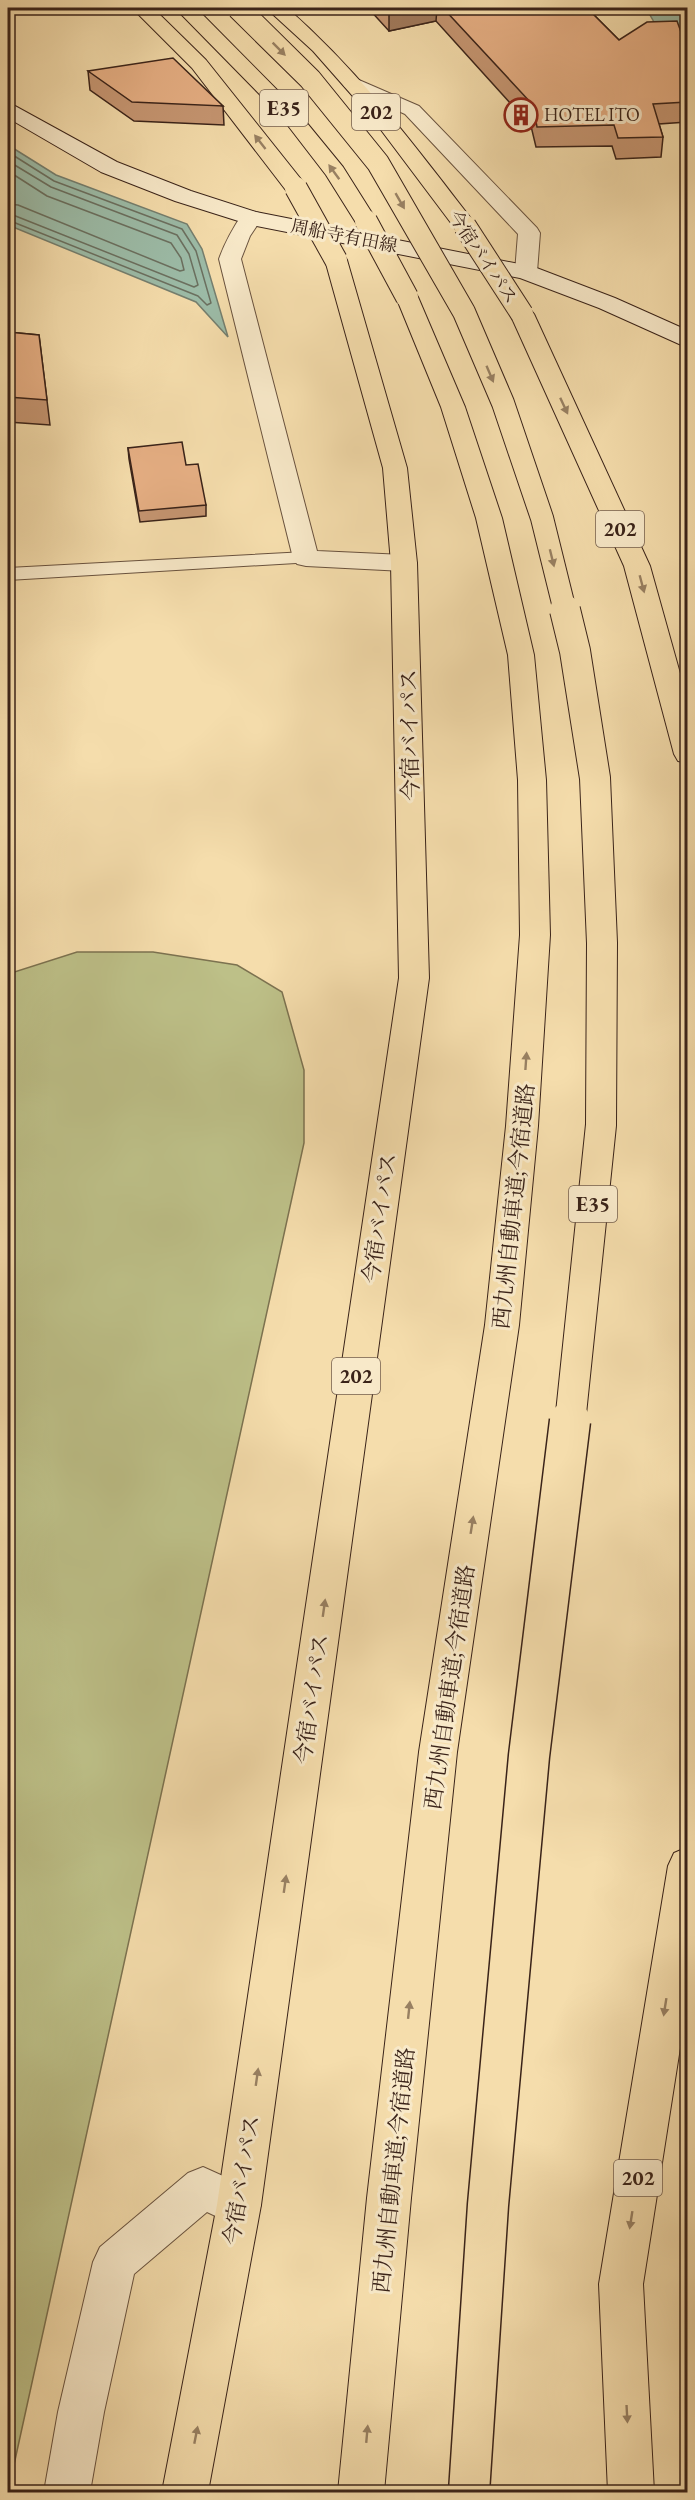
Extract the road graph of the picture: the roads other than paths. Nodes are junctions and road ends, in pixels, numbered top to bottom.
1 (142, 8) edge
2 (185, 8) edge
3 (238, 8) edge
4 (276, 8) edge
5 (352, 83) junction
6 (8, 111) edge
7 (251, 218) junction
8 (526, 272) junction
9 (687, 341) edge
10 (306, 558) junction
11 (404, 563) junction
12 (8, 574) edge
13 (687, 754) edge
14 (687, 1866) edge
15 (239, 2205) junction
16 (67, 2493) edge
17 (185, 2493) edge
18 (362, 2493) edge
19 (470, 2493) edge
20 (631, 2493) edge

11 -> 1 highway, 今宿バイパス / 202, bridge
18 -> 2 highway, 西九州自動車道;今宿道路 / E35, bridge
3 -> 19 highway, E35, bridge
4 - 5 highway, 今宿バイパス / 202
5 - 8 street
5 -> 13 highway, 今宿バイパス / 202, bridge
6 - 7 street, 周船寺有田線
7 - 8 street, 周船寺有田線
7 - 10 street
8 - 9 street, 周船寺有田線
10 - 11 street
10 - 12 lane
15 -> 11 highway, 今宿バイパス / 202
14 -> 20 highway, 202
15 - 16 street
17 -> 15 highway, 今宿バイパス / 202

